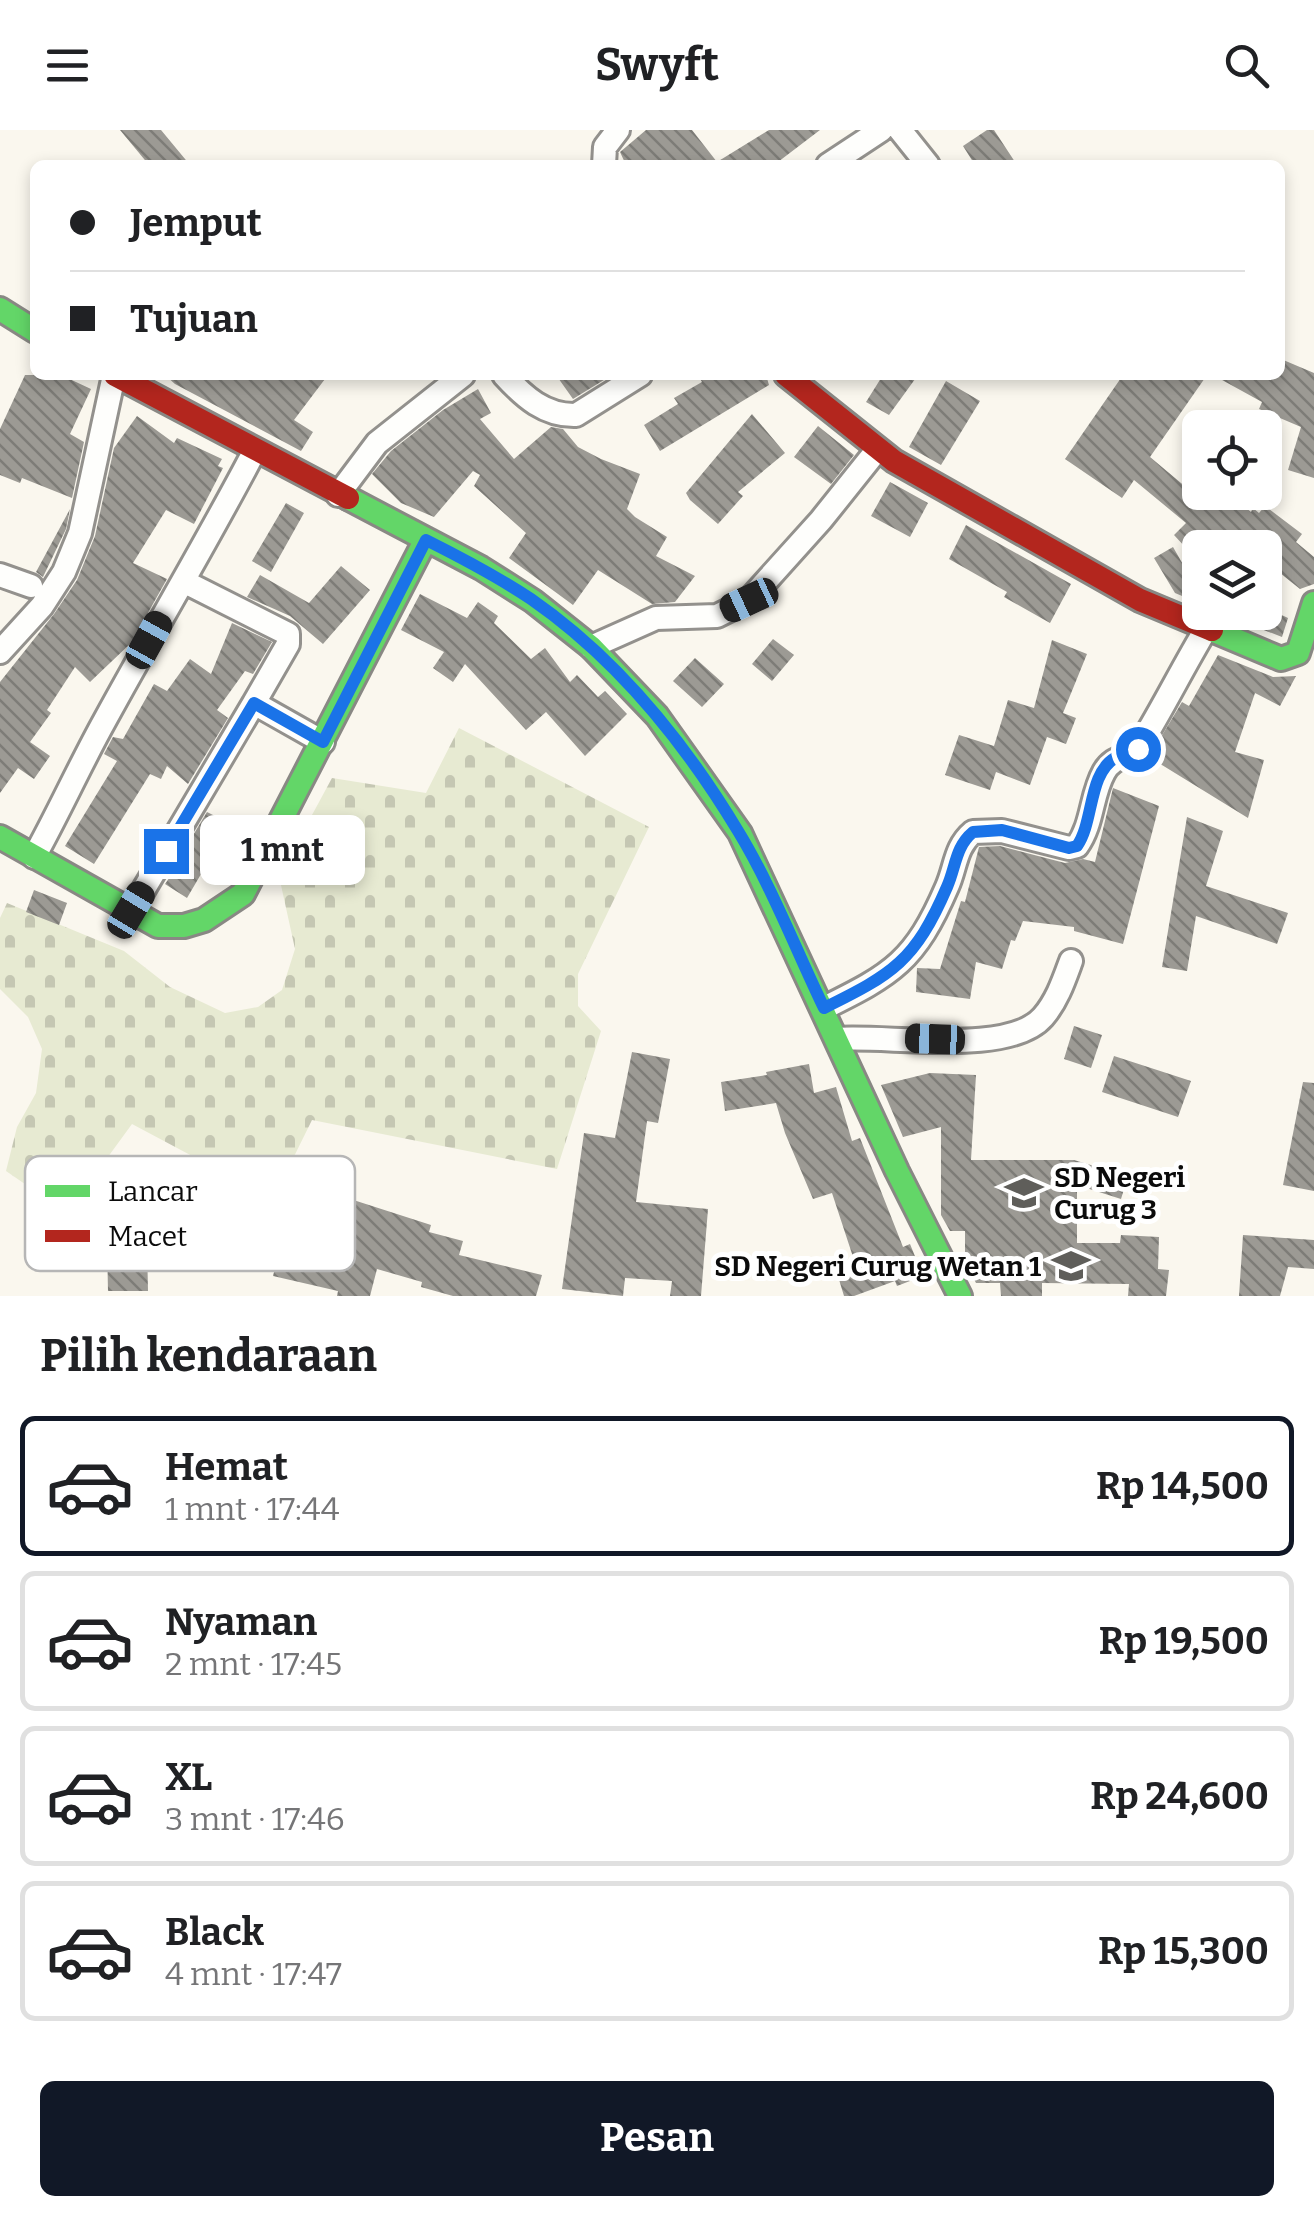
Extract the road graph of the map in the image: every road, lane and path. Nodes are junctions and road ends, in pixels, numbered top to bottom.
1 (618, 130) edge
2 (881, 130) edge
3 (900, 130) edge
4 (604, 160) edge
5 (836, 160) edge
6 (924, 160) edge
7 (0, 309) edge
8 (30, 328) edge
9 (113, 380) edge
10 (123, 380) edge
11 (457, 380) edge
12 (509, 380) edge
13 (632, 380) edge
14 (792, 380) edge
15 (255, 450) junction
16 (877, 450) junction
17 (338, 496) junction
18 (426, 540) junction
19 (0, 575) edge
20 (185, 582) junction
21 (31, 586) dead end
22 (1314, 602) edge
23 (1182, 618) edge
24 (1205, 630) edge
25 (1208, 630) edge
26 (591, 646) junction
27 (0, 652) edge
28 (254, 703) junction
29 (323, 742) junction
30 (0, 837) edge
31 (34, 857) junction
32 (131, 910) junction
33 (1071, 961) dead end
34 (824, 1008) junction
35 (837, 1039) junction
36 (960, 1296) edge

1 - 4 street
2 - 5 street
3 - 6 street
7 - 8 street
9 - 27 street
10 - 15 street
11 - 17 street
12 - 13 street
14 - 16 street
15 - 17 street
15 - 20 street
16 - 23 street
16 - 26 street
17 - 18 street
18 - 26 street
18 - 29 street
19 - 21 street
20 - 28 street
20 - 31 street
22 - 25 street
24 - 34 street
26 - 34 street
28 - 29 street
28 - 32 street
29 - 32 street
30 - 31 street
31 - 32 street
33 - 35 street
34 - 35 street
35 - 36 street

